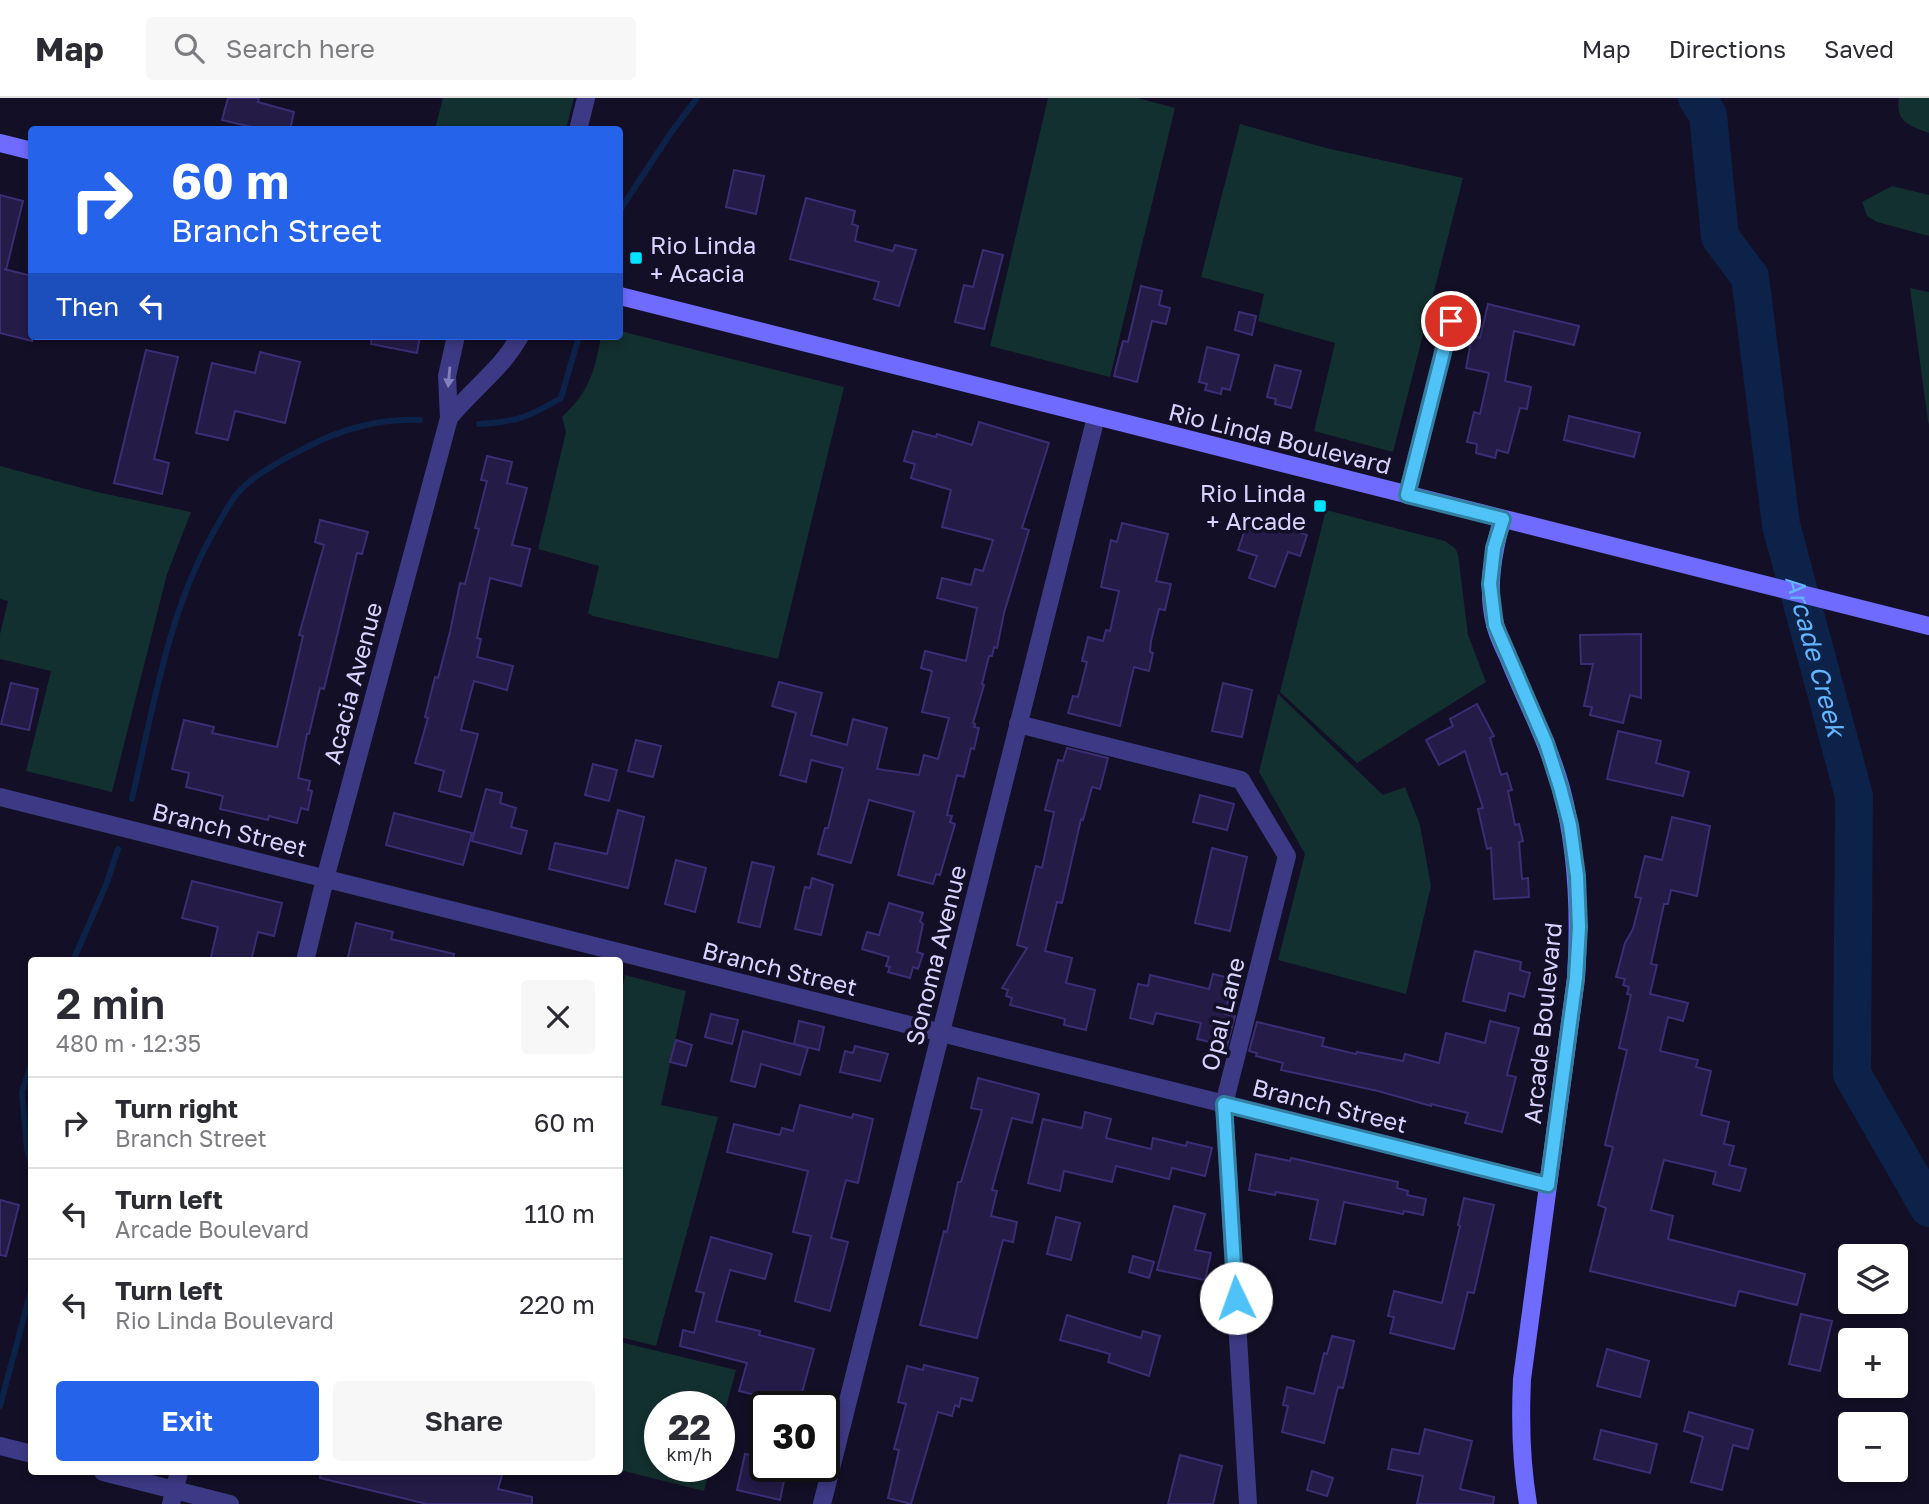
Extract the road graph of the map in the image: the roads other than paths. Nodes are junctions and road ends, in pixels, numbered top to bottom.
1 (586, 98) edge
2 (579, 126) edge
3 (0, 144) edge
4 (28, 150) edge
5 (623, 297) edge
6 (1455, 304) dead end
7 (455, 340) edge
8 (518, 340) edge
9 (1096, 417) junction
10 (449, 418) junction
11 (1407, 495) junction
12 (1503, 519) junction
13 (1929, 626) edge
14 (1018, 724) junction
15 (0, 797) edge
16 (325, 878) junction
17 (306, 957) edge
18 (941, 1033) junction
19 (1224, 1104) junction
20 (1548, 1185) junction
21 (0, 1446) edge
22 (28, 1453) edge
23 (111, 1475) edge
24 (178, 1475) edge
25 (173, 1497) edge
26 (230, 1504) edge
27 (822, 1504) edge
28 (1248, 1504) edge
29 (1528, 1504) edge

1 - 2 street
3 - 4 main road
5 - 9 main road, Rio Linda Boulevard
6 - 11 street
7 -> 10 street, Acacia Avenue
8 - 10 street, Acacia Avenue
9 - 11 main road, Rio Linda Boulevard
9 - 14 street, Sonoma Avenue
10 - 16 street, Acacia Avenue
11 - 12 main road, Rio Linda Boulevard
12 - 13 main road, Rio Linda Boulevard
12 - 20 main road, Arcade Boulevard
14 - 18 street, Sonoma Avenue
14 - 19 street, Opal Lane
15 - 16 street, Branch Street
16 - 17 street, Acacia Avenue
16 - 18 street, Branch Street
18 - 19 street, Branch Street
18 - 27 street, Sonoma Avenue
19 - 20 street, Branch Street
19 - 28 street, Opal Lane
20 - 29 main road, Arcade Boulevard
21 - 22 street
23 - 25 street
24 - 25 street
25 - 26 street

